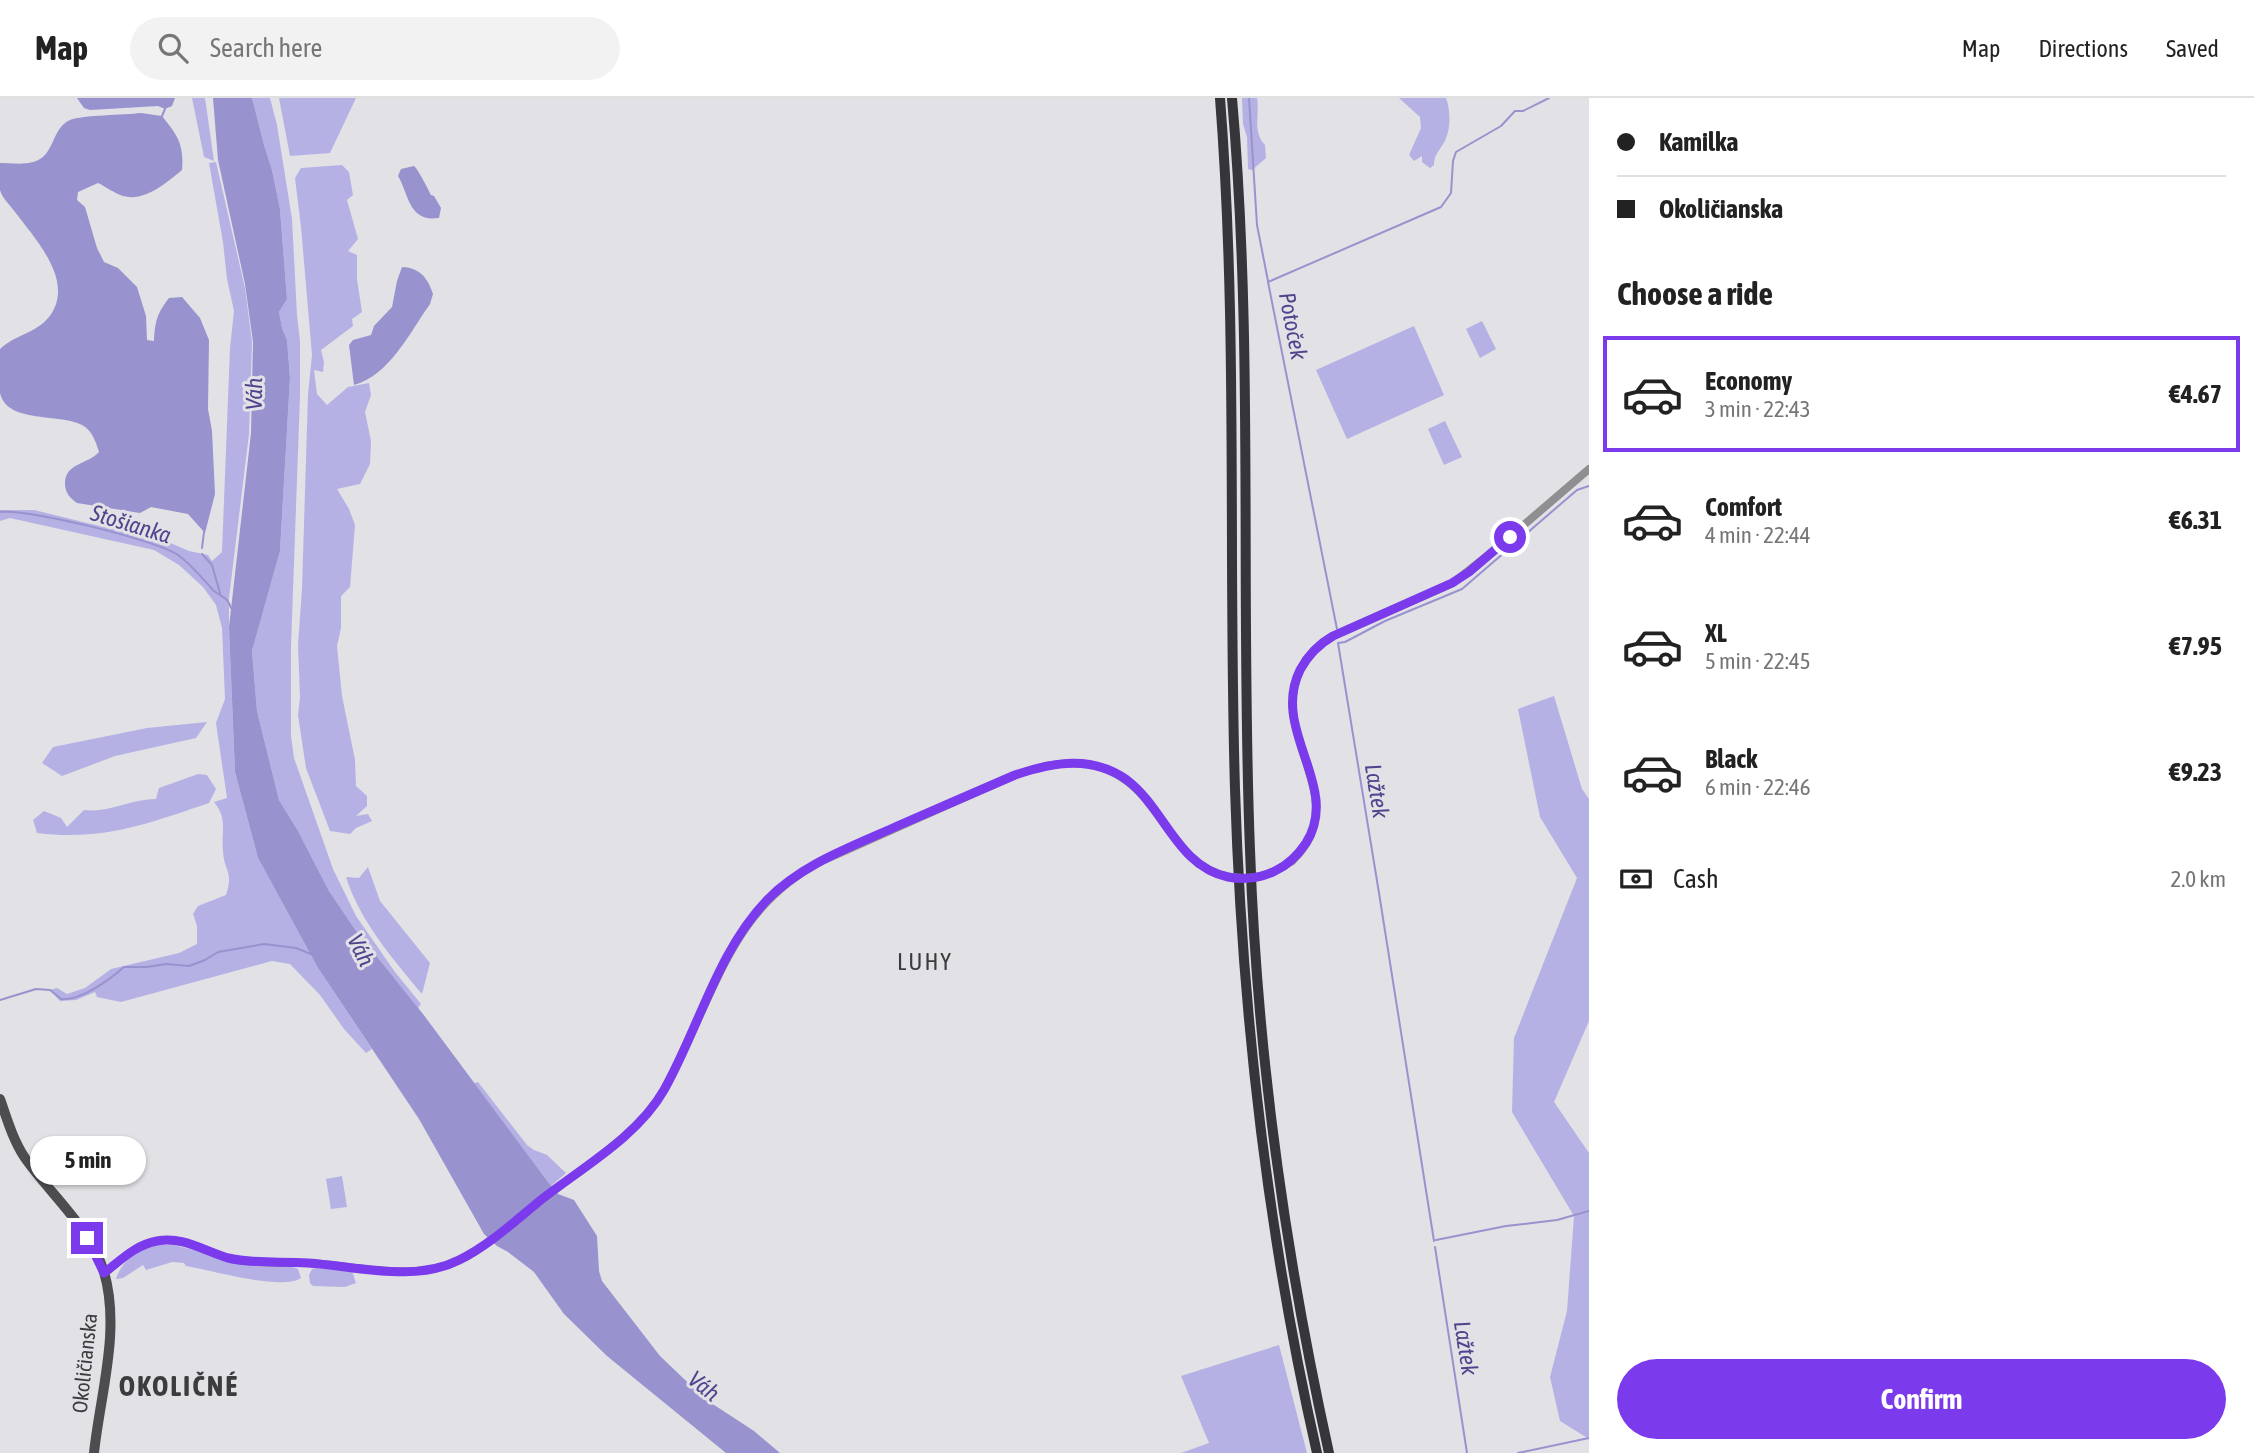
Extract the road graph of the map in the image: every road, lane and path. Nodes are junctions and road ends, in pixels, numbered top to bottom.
1 (1220, 98) edge
2 (1232, 98) edge
3 (1589, 468) edge
4 (0, 1099) edge
5 (104, 1273) junction
6 (94, 1453) edge
7 (1317, 1453) edge
8 (1329, 1453) edge

1 - 7 highway
2 - 8 highway
3 - 5 street, bridge
4 - 5 main road, Okoličianska
5 - 6 main road, Okoličianska

